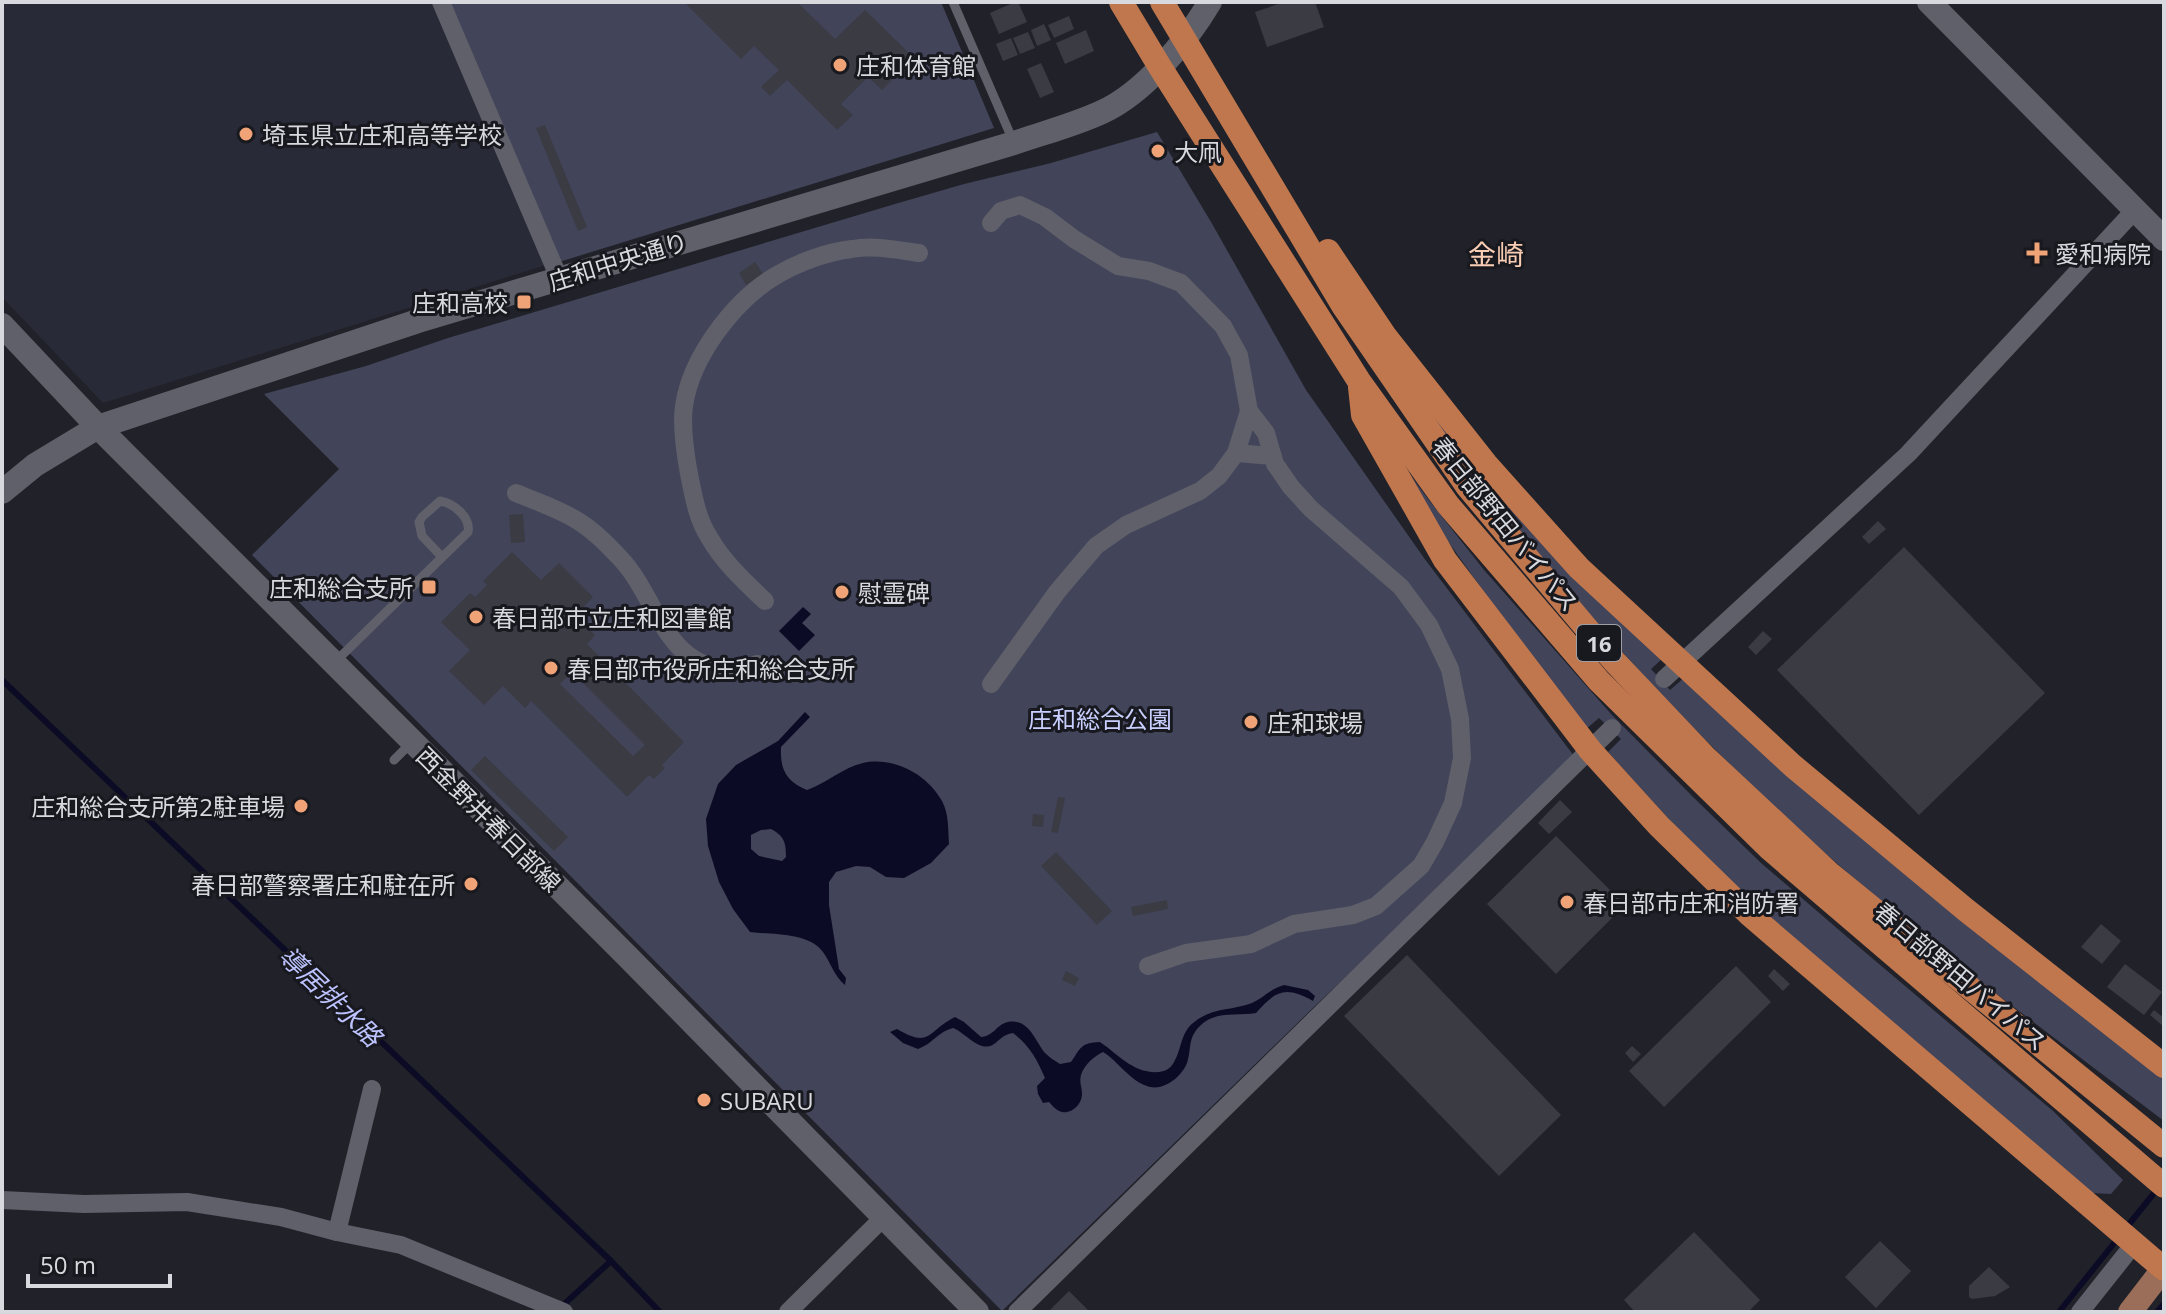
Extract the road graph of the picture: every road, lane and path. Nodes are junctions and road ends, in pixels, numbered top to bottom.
1 (441, 2) edge
2 (953, 2) edge
3 (1121, 2) edge
4 (1162, 2) edge
5 (1210, 2) edge
6 (1929, 2) edge
7 (1185, 40) junction
8 (1160, 67) junction
9 (1014, 143) junction
10 (1254, 154) junction
11 (2135, 210) junction
12 (991, 223) dead end
13 (2164, 239) edge
14 (919, 253) dead end
15 (559, 278) junction
16 (2, 325) edge
17 (1359, 381) junction
18 (1249, 411) junction
19 (98, 427) junction
20 (1236, 453) junction
21 (1273, 456) junction
22 (2, 492) edge
23 (516, 493) dead end
24 (442, 557) junction
25 (765, 601) dead end
26 (335, 662) junction
27 (1683, 663) junction
28 (757, 664) dead end
29 (1664, 679) dead end
30 (991, 684) dead end
31 (1612, 728) dead end
32 (413, 742) junction
33 (1590, 750) junction
34 (394, 760) dead end
35 (1148, 966) dead end
36 (2164, 1066) edge
37 (372, 1089) dead end
38 (2164, 1146) edge
39 (2164, 1186) edge
40 (2, 1200) edge
41 (884, 1217) junction
42 (337, 1232) junction
43 (2132, 1242) junction
44 (2164, 1269) edge
45 (564, 1312) edge
46 (788, 1312) edge
47 (977, 1312) edge
48 (1017, 1312) edge
49 (2080, 1312) edge
50 (2130, 1312) edge

1 - 15 street
2 - 9 lane
3 - 8 highway, 春日部野田バイパス / 16
4 - 7 highway, 春日部野田バイパス / 16
5 - 7 street, 庄和中央通り
6 - 11 street
7 - 8 street, 庄和中央通り
7 - 10 highway, 春日部野田バイパス / 16
8 - 9 street, 庄和中央通り
8 - 17 highway, 春日部野田バイパス / 16
9 - 15 street, 庄和中央通り
10 - 27 highway, 16
10 - 38 highway, 春日部野田バイパス / 16
11 - 13 street
11 - 27 street
12 - 18 street
14 - 25 street
15 - 19 street, 庄和中央通り
16 - 19 street, 西金野井春日部線
17 - 33 highway, 16
17 - 39 highway, 春日部野田バイパス / 16
18 - 20 street
18 - 21 street
19 - 22 street, 庄和中央通り
19 - 26 street, 西金野井春日部線
20 - 21 street
20 - 30 street
21 - 35 street
23 - 28 street
24 - 24 lane
24 - 26 lane
26 - 32 street, 西金野井春日部線
27 - 29 street
27 - 36 highway, 16
31 - 33 street
32 - 34 lane
32 - 41 street, 西金野井春日部線
33 - 43 highway, 16
33 - 48 street
37 - 42 street
40 - 42 street
41 - 46 street
41 - 47 street, 西金野井春日部線
42 - 45 street
43 - 44 highway, 16
43 - 49 street
44 - 50 main road

